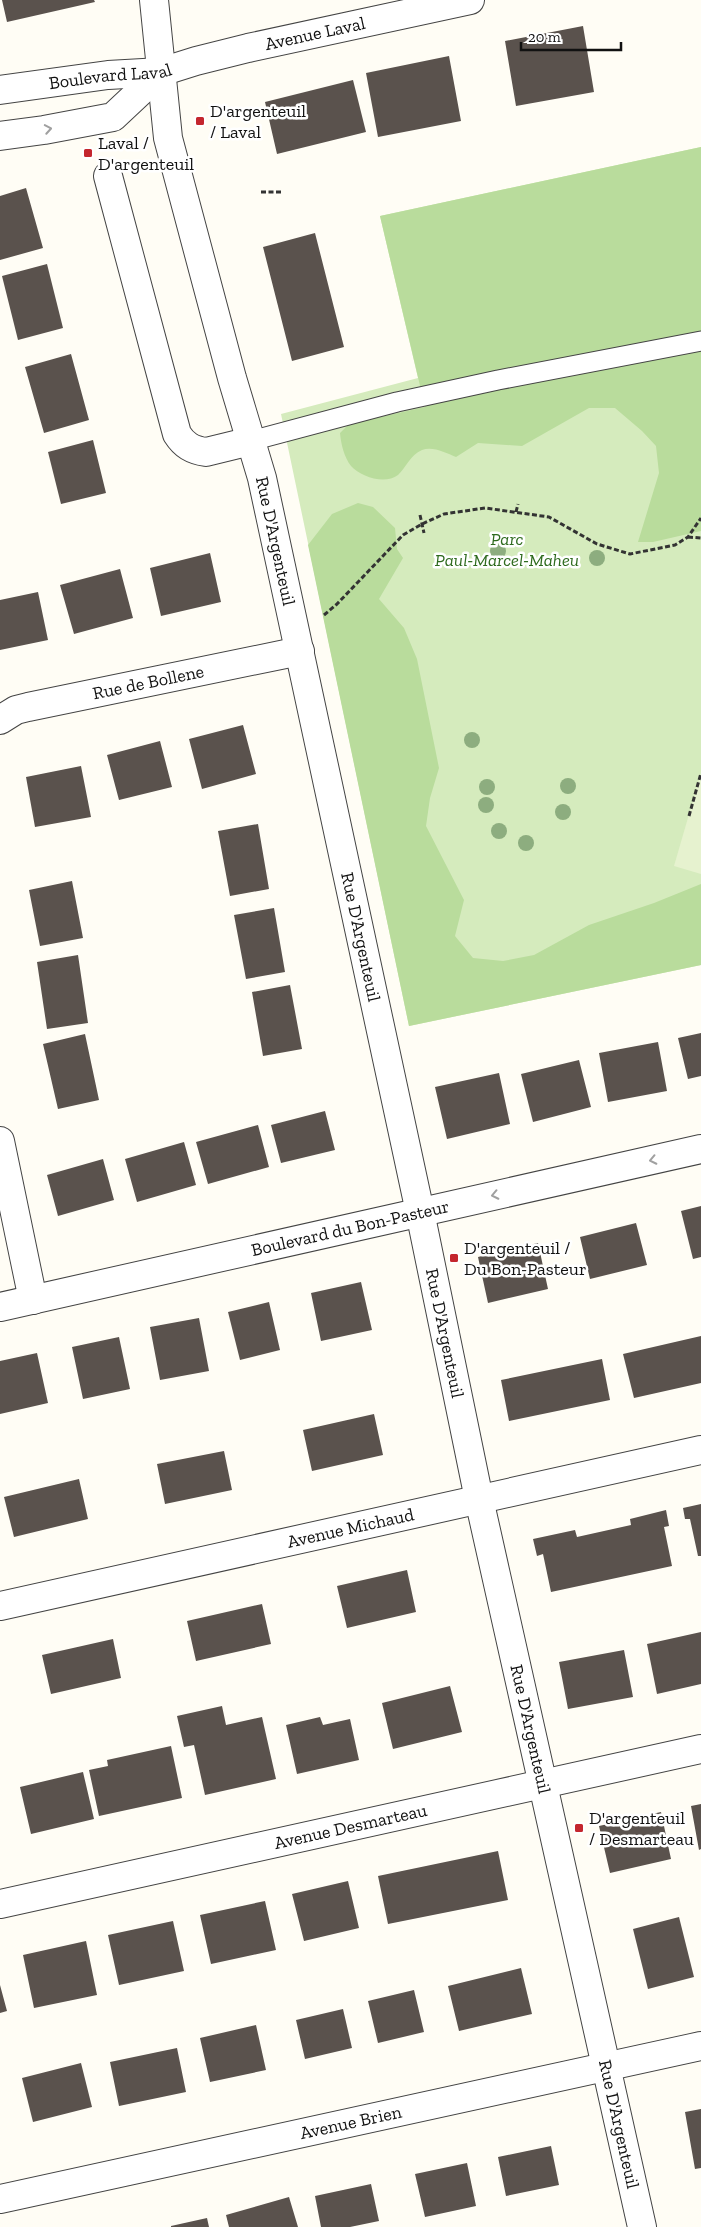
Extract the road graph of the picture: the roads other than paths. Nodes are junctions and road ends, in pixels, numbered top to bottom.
1 (154, 0) edge
2 (470, 0) edge
3 (161, 72) junction
4 (0, 90) edge
5 (0, 136) edge
6 (108, 176) dead end
7 (701, 341) edge
8 (251, 441) junction
9 (300, 651) junction
10 (0, 720) edge
11 (0, 1141) edge
12 (701, 1149) edge
13 (420, 1212) junction
14 (33, 1300) junction
15 (0, 1307) edge
16 (701, 1450) edge
17 (479, 1498) junction
18 (0, 1606) edge
19 (701, 1749) edge
20 (543, 1785) junction
21 (0, 1904) edge
22 (701, 2046) edge
23 (606, 2067) junction
24 (0, 2199) edge
25 (642, 2227) edge

1 - 3 street, Rue D'Argenteuil
2 - 3 street, Avenue Laval
3 - 4 street, Boulevard Laval
5 -> 3 street, Boulevard Laval
3 - 8 street, Rue D'Argenteuil
6 - 8 street
7 - 8 lane
8 - 9 street, Rue D'Argenteuil
9 - 10 street, Rue de Bollene
9 - 13 street, Rue D'Argenteuil
11 - 14 street
12 -> 13 street, Boulevard du Bon-Pasteur
13 - 14 street, Boulevard du Bon-Pasteur
13 - 17 street, Rue D'Argenteuil
14 - 15 street, Boulevard du Bon-Pasteur
16 - 17 street, Avenue Michaud
17 - 18 street, Avenue Michaud
17 - 20 street, Rue D'Argenteuil
19 - 20 street, Avenue Desmarteau
20 - 21 street, Avenue Desmarteau
20 - 23 street, Rue D'Argenteuil
22 - 23 street, Avenue Brien
23 - 24 street, Avenue Brien
23 - 25 street, Rue D'Argenteuil

